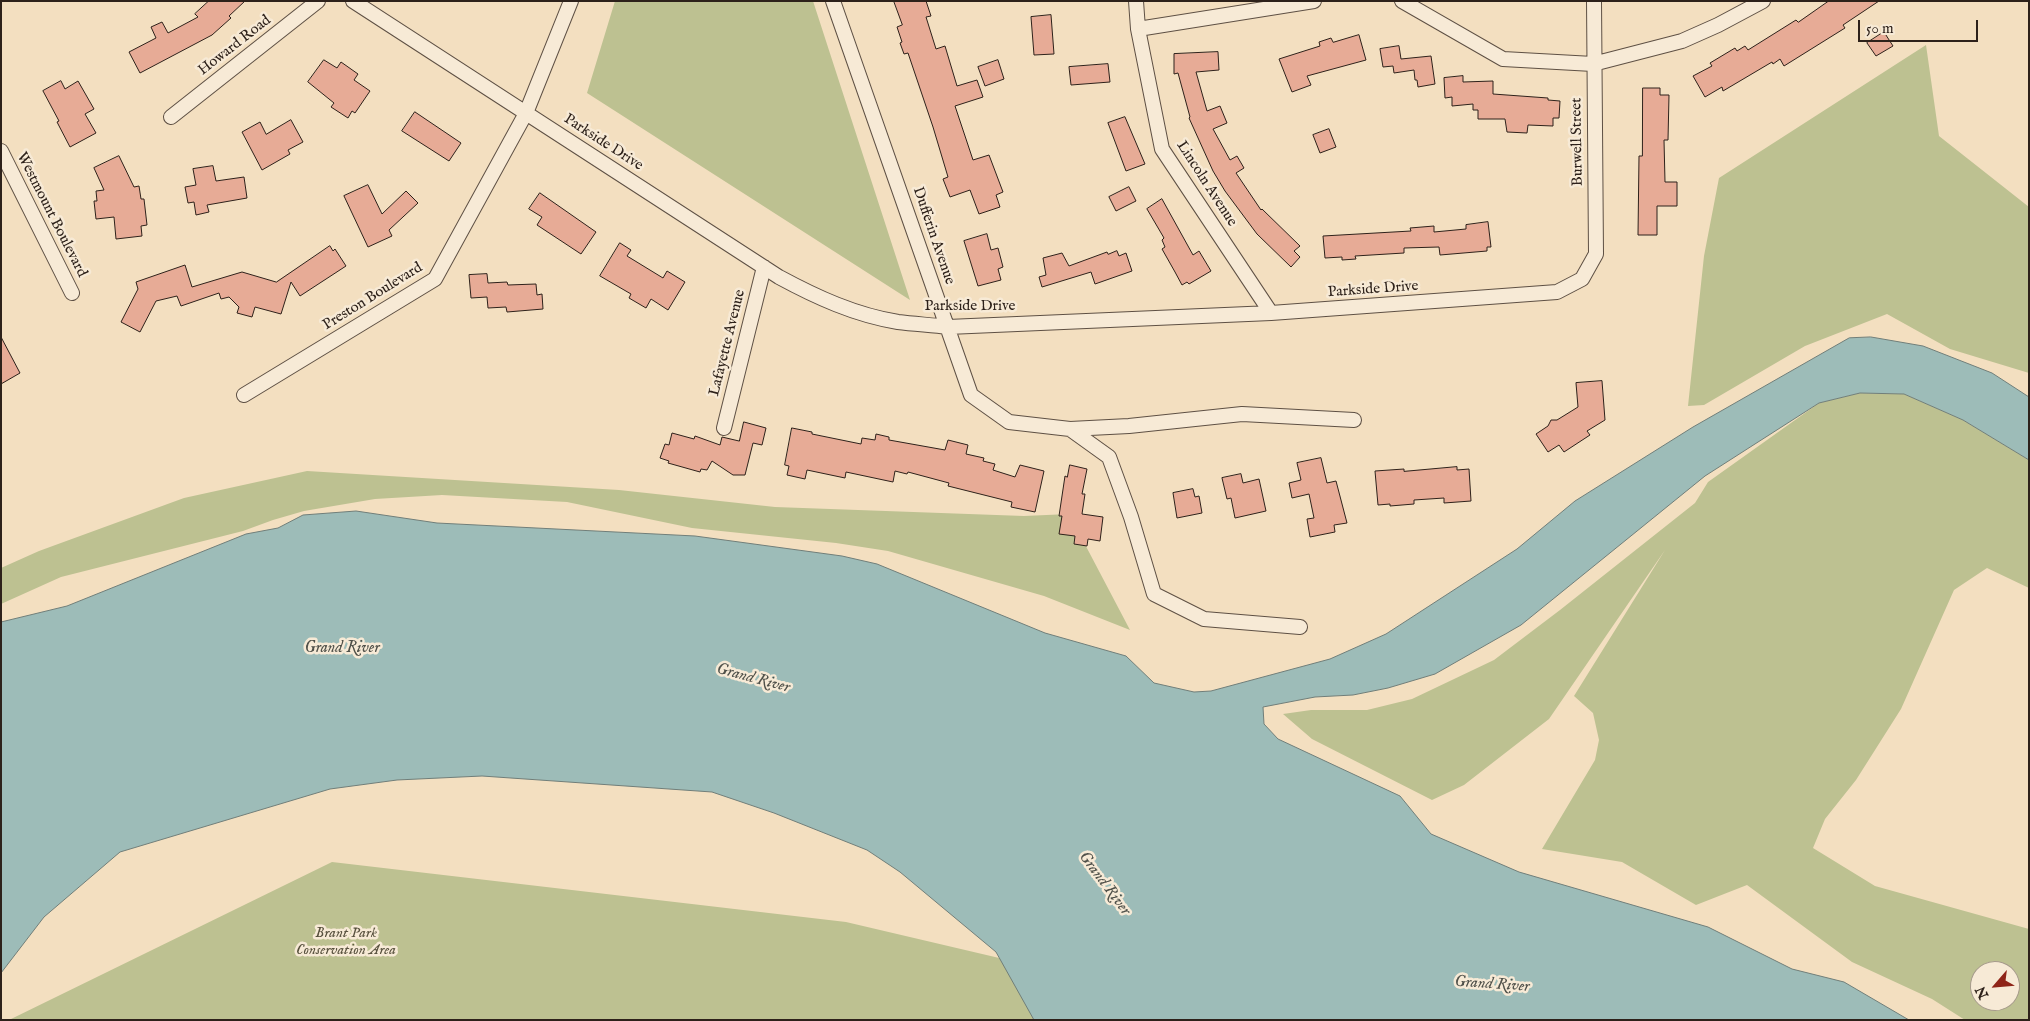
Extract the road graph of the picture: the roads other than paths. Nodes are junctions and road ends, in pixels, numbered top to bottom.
1 (318, 1) edge
2 (353, 1) edge
3 (571, 1) edge
4 (833, 1) edge
5 (1136, 1) edge
6 (1314, 1) edge
7 (1402, 1) edge
8 (1594, 1) edge
9 (1763, 1) edge
10 (1138, 30) junction
11 (1594, 64) junction
12 (526, 113) junction
13 (171, 117) dead end
14 (1, 151) edge
15 (764, 267) junction
16 (1582, 279) joint
17 (72, 293) dead end
18 (1271, 313) junction
19 (948, 327) junction
20 (244, 395) dead end
21 (1354, 420) dead end
22 (724, 428) dead end
23 (1070, 429) junction
24 (1300, 627) dead end

1 - 13 street, Howard Road
2 - 12 street, Parkside Drive
3 - 12 street, Preston Boulevard
4 - 19 street, Dufferin Avenue
5 - 10 street, Lincoln Avenue
6 - 10 street
7 - 11 street
8 - 11 street, Burwell Street
9 - 11 street
10 - 18 street, Lincoln Avenue
11 - 16 street, Burwell Street
12 - 15 street, Parkside Drive
12 - 20 street, Preston Boulevard
14 - 17 street, Westmount Boulevard
15 - 19 street, Parkside Drive
15 - 22 street, Lafayette Avenue
16 - 18 street, Parkside Drive
18 - 19 street, Parkside Drive
19 - 23 street, Dufferin Avenue
21 - 23 street
23 - 24 street, Dufferin Avenue

